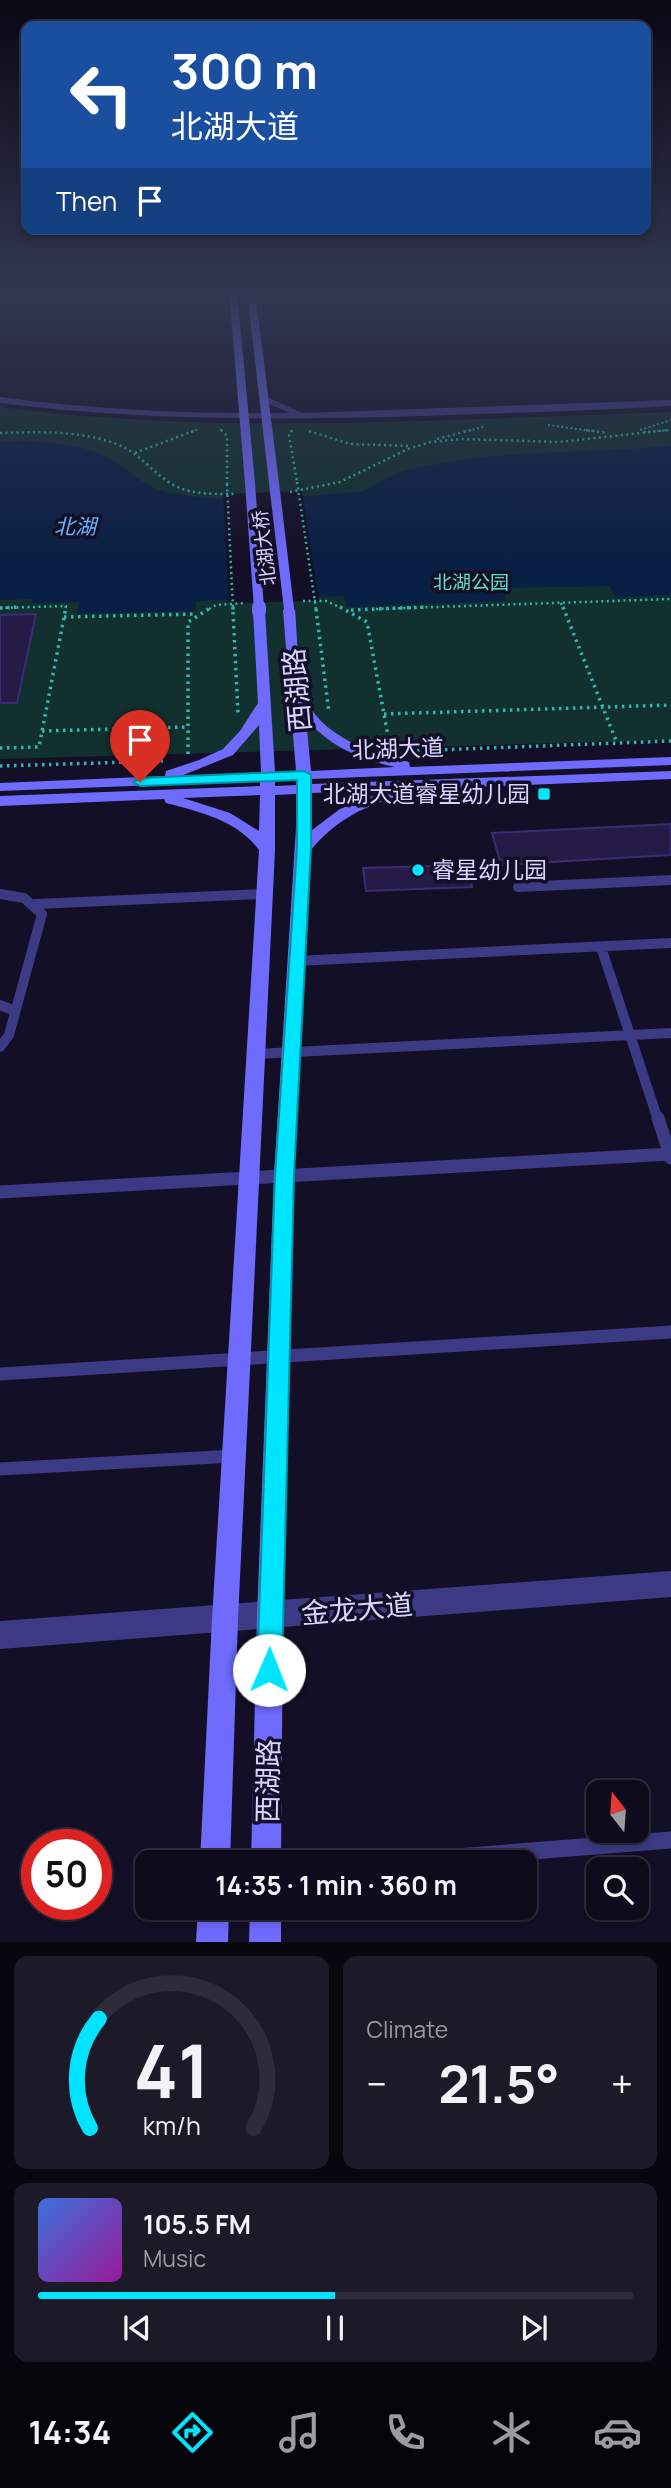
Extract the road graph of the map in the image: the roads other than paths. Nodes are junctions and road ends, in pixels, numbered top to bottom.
1 (241, 382) edge
2 (263, 382) edge
3 (243, 399) junction
4 (265, 399) junction
5 (0, 402) edge
6 (671, 405) edge
7 (308, 417) junction
8 (188, 418) junction
9 (268, 418) junction
10 (245, 419) junction
11 (237, 431) junction
12 (270, 434) junction
13 (289, 610) joint
14 (259, 611) joint
15 (298, 699) junction
16 (265, 701) junction
17 (671, 761) edge
18 (671, 775) edge
19 (427, 778) junction
20 (304, 782) junction
21 (268, 784) junction
22 (0, 787) edge
23 (140, 789) junction
24 (0, 801) edge
25 (304, 848) junction
26 (267, 850) junction
27 (671, 880) edge
28 (517, 887) dead end
29 (0, 894) edge
30 (264, 894) junction
31 (36, 904) junction
32 (671, 943) edge
33 (601, 947) junction
34 (296, 961) junction
35 (0, 1005) edge
36 (15, 1011) junction
37 (671, 1033) edge
38 (630, 1035) junction
39 (0, 1047) edge
40 (290, 1052) junction
41 (255, 1054) junction
42 (671, 1155) edge
43 (285, 1175) junction
44 (248, 1178) junction
45 (0, 1192) edge
46 (671, 1332) edge
47 (279, 1357) junction
48 (239, 1359) junction
49 (0, 1374) edge
50 (234, 1455) junction
51 (0, 1469) edge
52 (671, 1584) edge
53 (270, 1616) junction
54 (225, 1619) junction
55 (0, 1635) edge
56 (671, 1840) edge
57 (215, 1850) edge
58 (266, 1850) edge
59 (537, 1851) edge
60 (213, 1920) edge
61 (265, 1920) edge
62 (212, 1942) edge
63 (265, 1942) edge

1 - 3 main road
2 - 4 main road
3 - 8 street
3 - 10 main road
4 - 7 street
4 - 9 main road
5 - 8 street
6 - 7 street
7 - 9 street
7 - 12 street
8 - 10 street
8 - 11 street
9 - 10 street
9 - 12 main road
10 - 11 main road
11 - 14 main road, 北湖大桥, bridge
12 - 13 main road, 北湖大桥, bridge
13 - 15 main road, 西湖路
14 - 16 main road, 西湖路
15 - 19 main road
15 - 20 main road, 西湖路
16 - 21 main road, 西湖路
16 - 23 main road
17 - 19 main road, 北湖大道
18 - 19 main road, 北湖大道
19 - 20 main road, 北湖大道
19 - 25 main road
20 - 21 main road, 北湖大道
20 - 25 main road, 西湖路
21 - 23 main road, 北湖大道
21 - 26 main road, 西湖路
22 - 23 main road, 北湖大道
23 - 24 main road, 北湖大道
23 - 26 main road
25 - 34 main road, 西湖路
26 - 30 main road, 西湖路
27 - 28 lane
29 - 31 lane
30 - 31 lane
30 - 41 main road, 西湖路
31 - 36 lane
32 - 33 lane
33 - 34 lane
33 - 38 lane
34 - 40 main road, 西湖路
35 - 36 lane
36 - 39 lane
37 - 38 lane
38 - 40 lane
38 - 42 lane
40 - 41 lane
40 - 43 main road, 西湖路
41 - 44 main road, 西湖路
42 - 43 lane
43 - 44 lane
43 - 47 main road, 西湖路
44 - 45 lane
44 - 48 main road, 西湖路
46 - 47 lane
47 - 48 lane
47 - 53 main road, 西湖路
48 - 49 lane
48 - 50 main road, 西湖路
50 - 51 lane
50 - 54 main road, 西湖路
52 - 53 street, 金龙大道
53 - 54 street, 金龙大道
53 - 58 main road, 西湖路
54 - 55 street, 金龙大道
54 - 57 main road, 西湖路
56 - 59 lane
60 - 62 main road
61 - 63 main road

